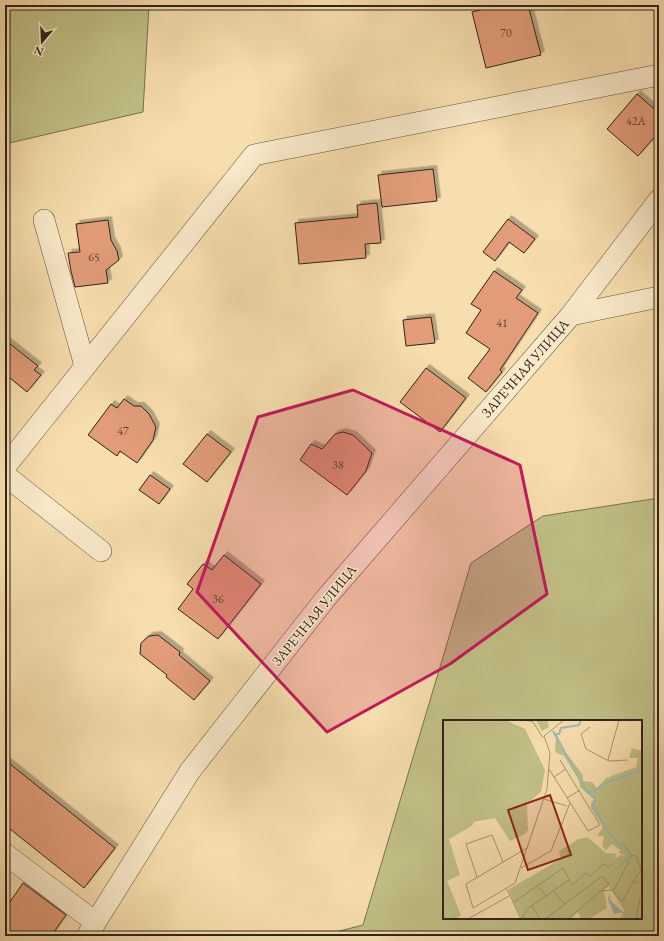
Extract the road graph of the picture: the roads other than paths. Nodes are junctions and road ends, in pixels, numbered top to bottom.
1 (659, 75) edge
2 (659, 200) edge
3 (44, 220) dead end
4 (659, 297) edge
5 (571, 315) junction
6 (85, 366) junction
7 (5, 467) edge
8 (5, 475) edge
9 (101, 552) dead end
10 (5, 854) edge
11 (91, 929) edge

1 - 6 street
2 - 5 street, ЗАРЕЧНАЯ УЛИЦА
3 - 6 street
4 - 5 street, ЗАРЕЧНАЯ УЛИЦА
5 - 11 street, ЗАРЕЧНАЯ УЛИЦА
6 - 7 street
8 - 9 street
10 - 11 street

